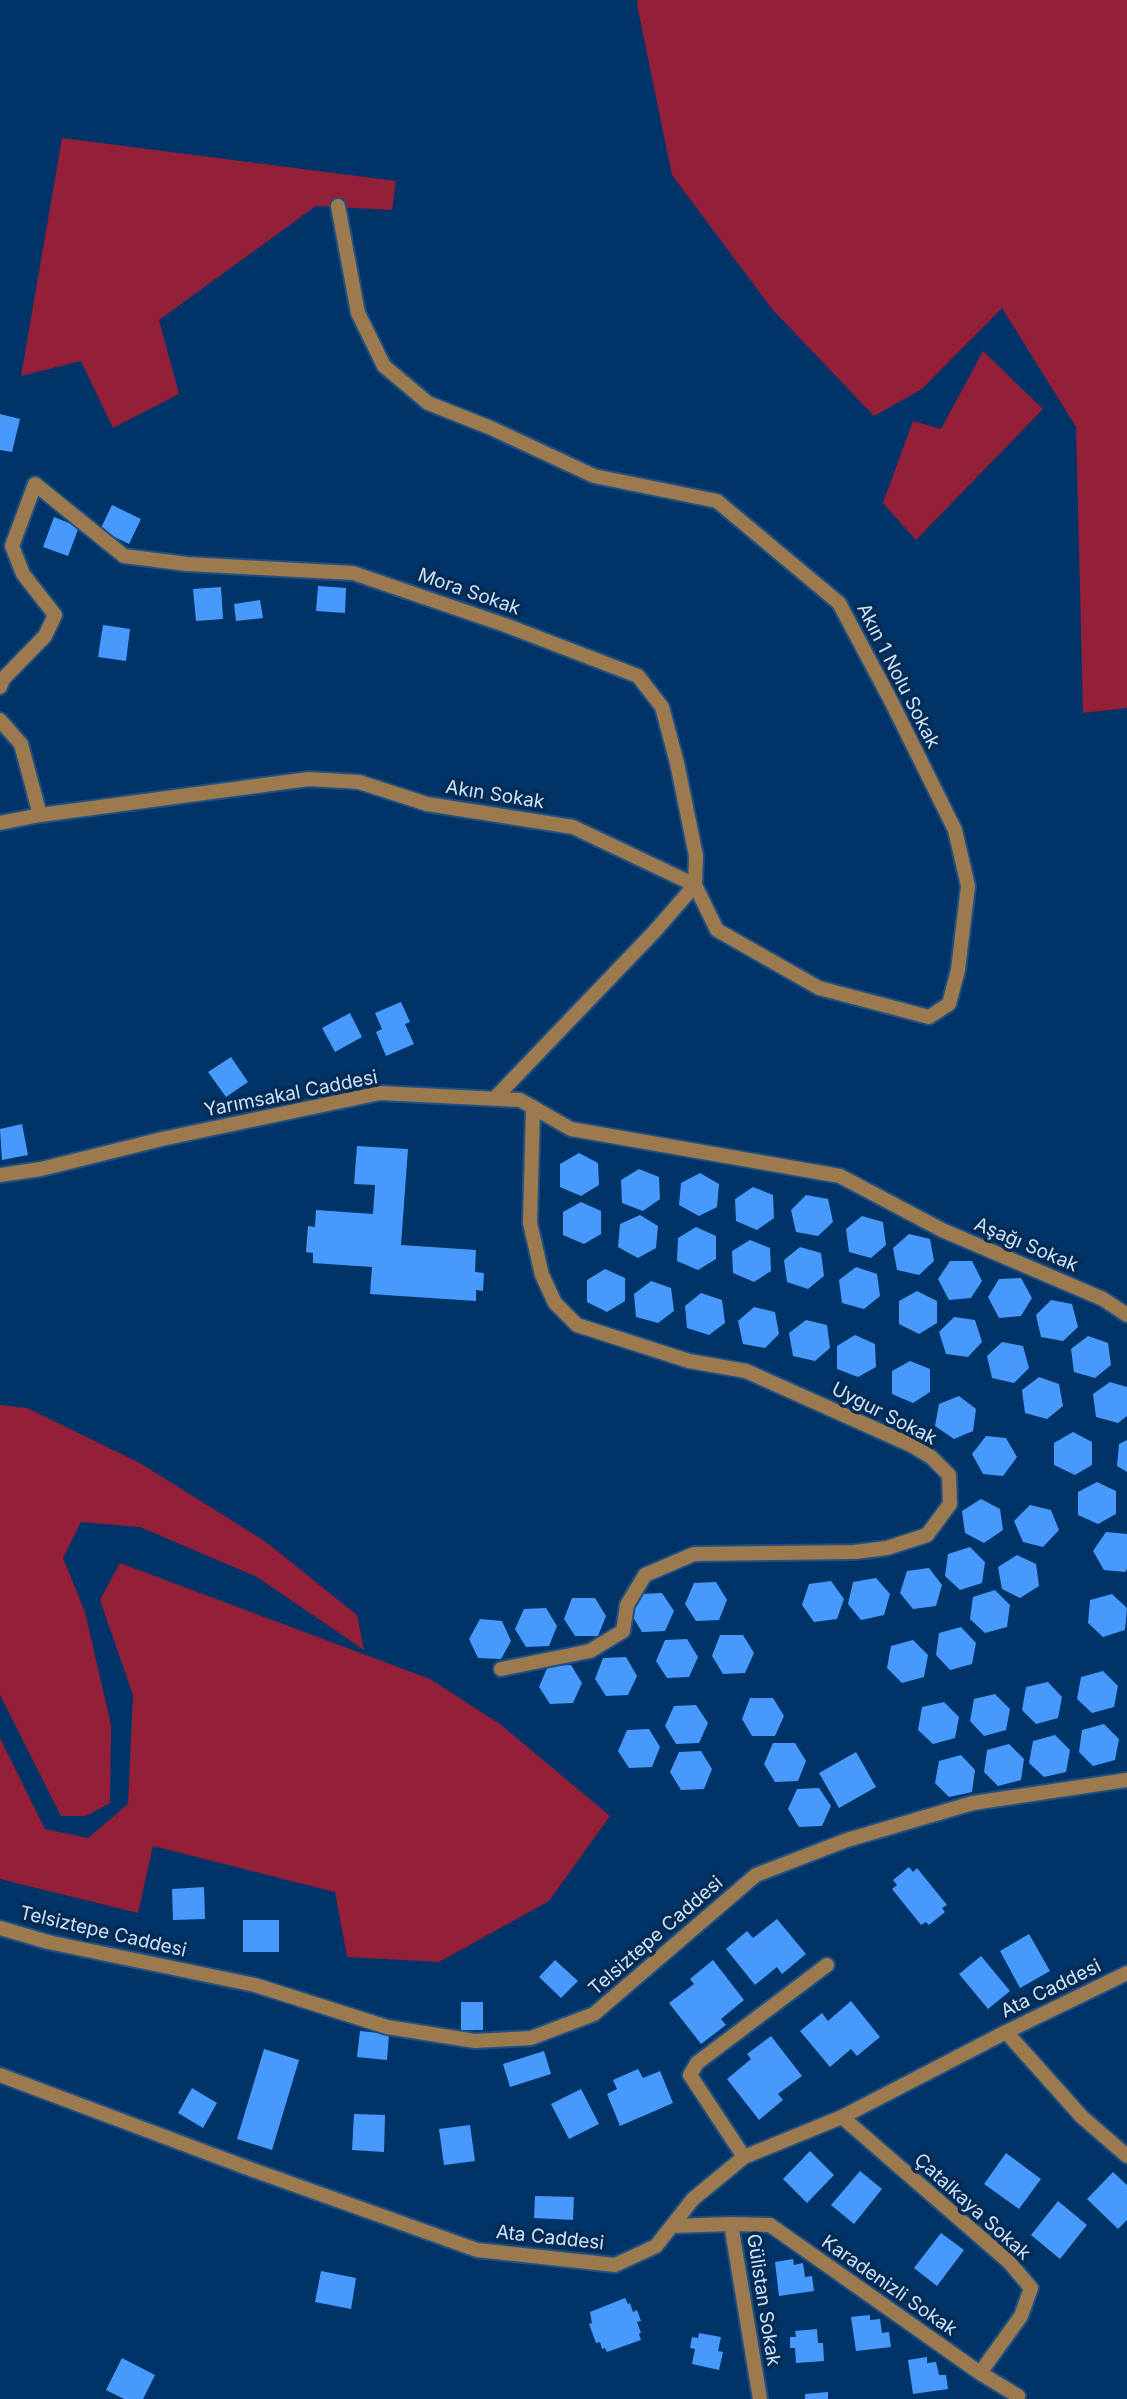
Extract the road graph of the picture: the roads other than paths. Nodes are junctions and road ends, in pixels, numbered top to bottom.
1 (338, 206) dead end
2 (0, 687) edge
3 (0, 720) edge
4 (40, 816) junction
5 (0, 823) edge
6 (695, 885) junction
7 (495, 1098) junction
8 (533, 1107) junction
9 (0, 1175) edge
10 (908, 1212) joint
11 (1127, 1315) edge
12 (501, 1669) dead end
13 (1127, 1780) edge
14 (0, 1928) edge
15 (827, 1965) dead end
16 (1127, 1973) edge
17 (1006, 2032) junction
18 (0, 2075) edge
19 (842, 2117) junction
20 (1127, 2156) edge
21 (744, 2157) junction
22 (731, 2224) junction
23 (671, 2226) junction
24 (980, 2373) junction
25 (760, 2399) edge
26 (1017, 2399) edge

1 - 6 street, Akın 1 Nolu Sokak
2 - 6 street, Mora Sokak
3 - 4 street
4 - 5 street, Akın Sokak
4 - 6 street, Akın Sokak
6 - 7 street
7 - 8 street, Yarımsakal Caddesi
7 - 9 street, Yarımsakal Caddesi
8 - 10 street, Yarımsakal Caddesi
8 - 12 street, Uygur Sokak
10 - 11 street, Aşağı Sokak
13 - 14 street, Telsiztepe Caddesi
15 - 21 street
16 - 17 street, Ata Caddesi
17 - 19 street, Ata Caddesi
17 - 20 street
18 - 23 street, Ata Caddesi
19 - 21 street, Ata Caddesi
19 - 24 street, Çatalkaya Sokak
21 - 23 street, Ata Caddesi
22 - 23 street, Gülistan Sokak
22 - 24 street, Karadenizli Sokak
22 - 25 street, Gülistan Sokak
24 - 26 street, Karadenizli Sokak

